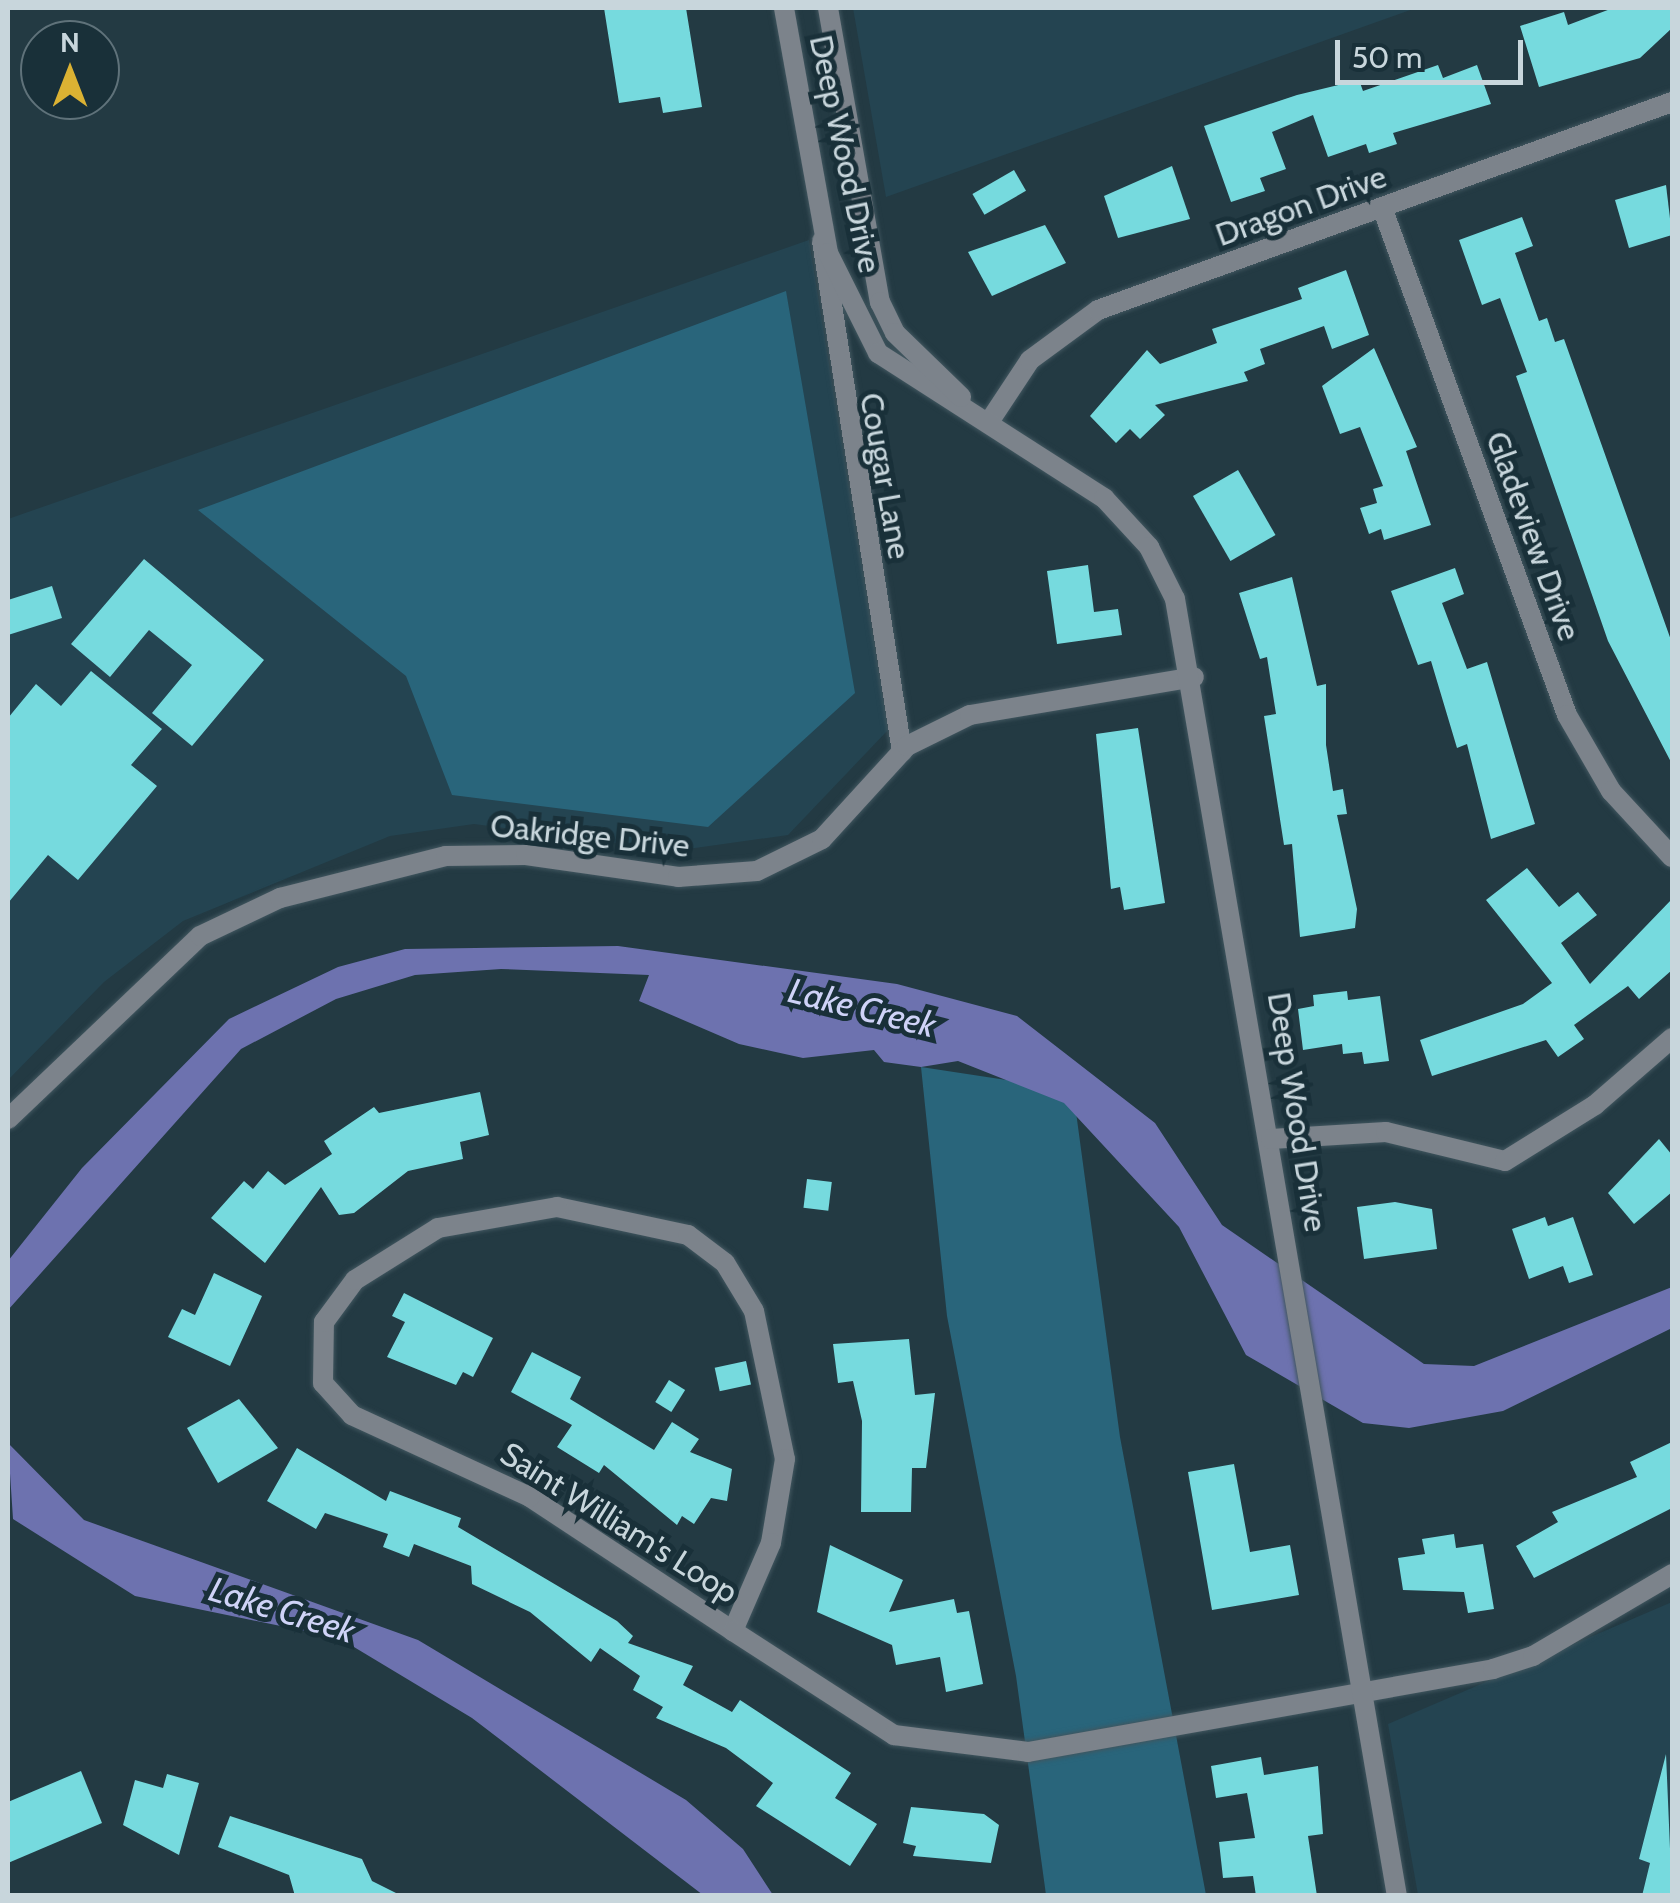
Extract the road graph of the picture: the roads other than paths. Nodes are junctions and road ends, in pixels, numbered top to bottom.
1 (784, 8) edge
2 (828, 8) edge
3 (1672, 102) edge
4 (819, 209) junction
5 (1383, 210) junction
6 (989, 422) junction
7 (1194, 677) junction
8 (902, 752) junction
9 (1672, 857) edge
10 (1672, 1038) edge
11 (8, 1119) edge
12 (1271, 1139) junction
13 (1672, 1574) edge
14 (733, 1631) junction
15 (1362, 1699) junction
16 (1397, 1896) edge

1 - 4 street, Deep Wood Drive
2 - 6 street, Deep Wood Drive
3 - 5 street, Dragon Drive
4 - 6 street, Deep Wood Drive
4 - 8 street, Cougar Lane
5 - 6 street, Dragon Drive
5 - 9 street, Gladeview Drive
6 - 7 street, Deep Wood Drive
7 - 8 street, Oakridge Drive
7 - 12 street, Deep Wood Drive
8 - 11 street, Oakridge Drive
10 - 12 street
12 - 15 street, Deep Wood Drive
13 - 15 street, Saint William's Loop
14 - 14 street, Saint William's Loop
14 - 15 street, Saint William's Loop
15 - 16 street, Deep Wood Drive

